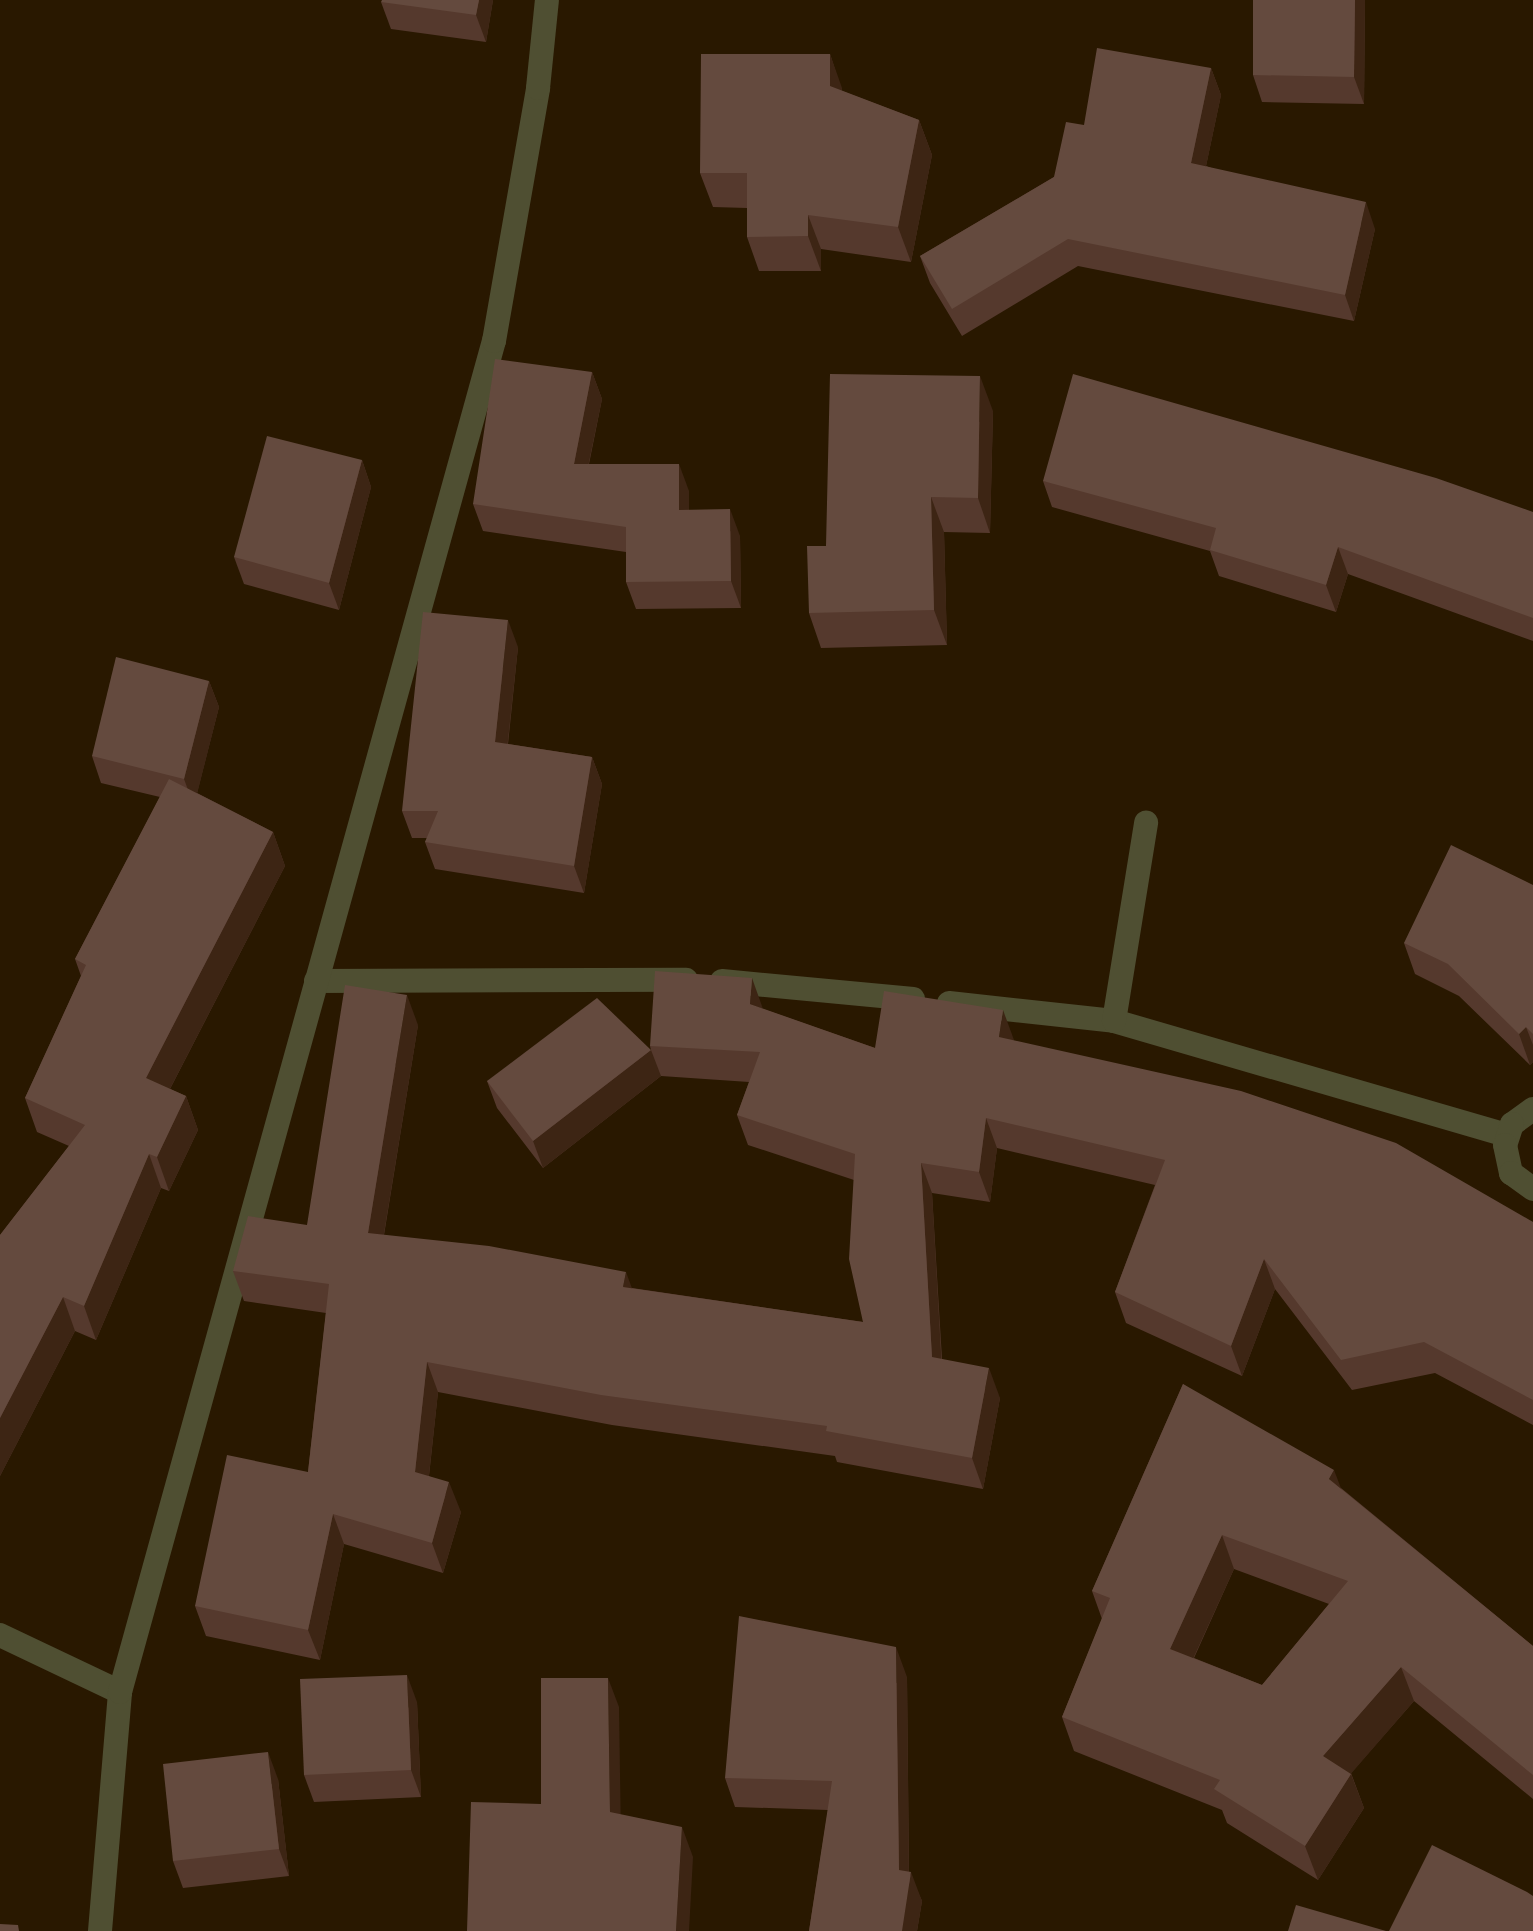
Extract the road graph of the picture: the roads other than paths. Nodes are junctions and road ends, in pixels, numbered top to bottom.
1 (547, 0) edge
2 (1146, 823) dead end
3 (316, 981) junction
4 (1114, 1021) junction
5 (1533, 1109) edge
6 (1507, 1135) junction
7 (1533, 1189) edge
8 (0, 1635) edge
9 (120, 1692) junction
10 (100, 1931) edge

1 - 3 street
2 - 4 street
3 - 4 street
3 - 9 street
4 - 6 street
5 - 6 street
6 - 7 street
8 - 9 street
9 - 10 street

